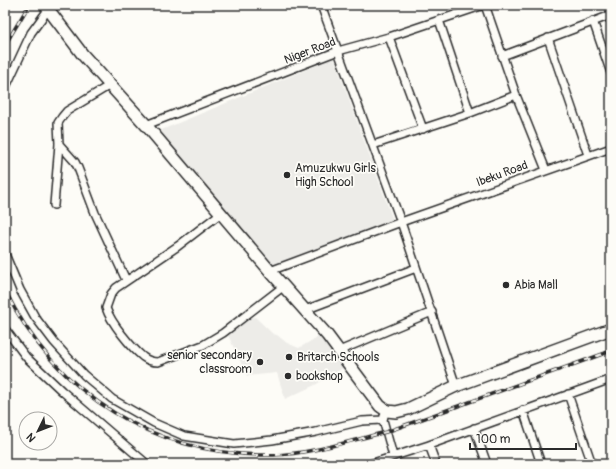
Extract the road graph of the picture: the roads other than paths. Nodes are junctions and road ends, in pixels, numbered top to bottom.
1 (321, 5) edge
2 (484, 5) edge
3 (48, 6) edge
4 (611, 15) edge
5 (439, 20) junction
6 (593, 21) junction
7 (389, 37) junction
8 (548, 38) junction
9 (338, 51) junction
10 (502, 56) junction
11 (611, 74) edge
12 (110, 85) junction
13 (5, 89) edge
14 (516, 96) junction
15 (470, 113) junction
16 (146, 126) junction
17 (423, 129) junction
18 (59, 144) junction
19 (374, 145) junction
20 (611, 148) edge
21 (588, 155) junction
22 (546, 170) junction
23 (54, 205) dead end
24 (221, 213) junction
25 (401, 222) junction
26 (5, 254) edge
27 (416, 268) junction
28 (270, 271) junction
29 (126, 280) junction
30 (284, 286) junction
31 (305, 310) junction
32 (432, 312) junction
33 (5, 329) edge
34 (611, 329) edge
35 (339, 351) junction
36 (611, 379) edge
37 (456, 386) junction
38 (568, 394) junction
39 (523, 410) junction
40 (385, 415) junction
41 (474, 428) junction
42 (428, 445) junction
43 (393, 456) junction
44 (379, 463) edge
45 (147, 464) edge
46 (370, 464) edge
47 (436, 464) edge
48 (487, 464) edge
49 (541, 464) edge
50 (592, 464) edge

1 - 9 street
2 - 5 street, Niger Road
2 - 10 street
3 - 12 street
3 - 13 street
4 - 6 street
5 - 7 street, Niger Road
5 - 15 street
6 - 8 street
6 - 11 street
7 - 9 street, Niger Road
7 - 17 street
8 - 10 street
8 - 21 street
9 - 16 street, Niger Road
9 - 19 street
10 - 14 street
12 - 16 street
12 - 18 street
14 - 15 street
14 - 22 street
15 - 17 street
16 - 24 street
17 - 19 street
18 - 23 street
18 - 29 street
19 - 25 street
20 - 21 street, Ibeku Road
21 - 22 street, Ibeku Road
22 - 25 street, Ibeku Road
24 - 28 street
24 - 29 street
25 - 27 street
25 - 28 street, Ibeku Road
26 - 40 street
27 - 31 street
27 - 32 street
28 - 30 street
29 - 30 street
30 - 31 street
31 - 35 street
32 - 35 street
32 - 37 street
33 - 45 street
34 - 37 street
35 - 40 street
36 - 38 street
37 - 40 street
38 - 39 street
38 - 50 street
39 - 41 street
39 - 49 street
40 - 43 street
41 - 42 street
41 - 48 street
42 - 43 street
42 - 47 street
43 - 44 street
44 - 46 street

